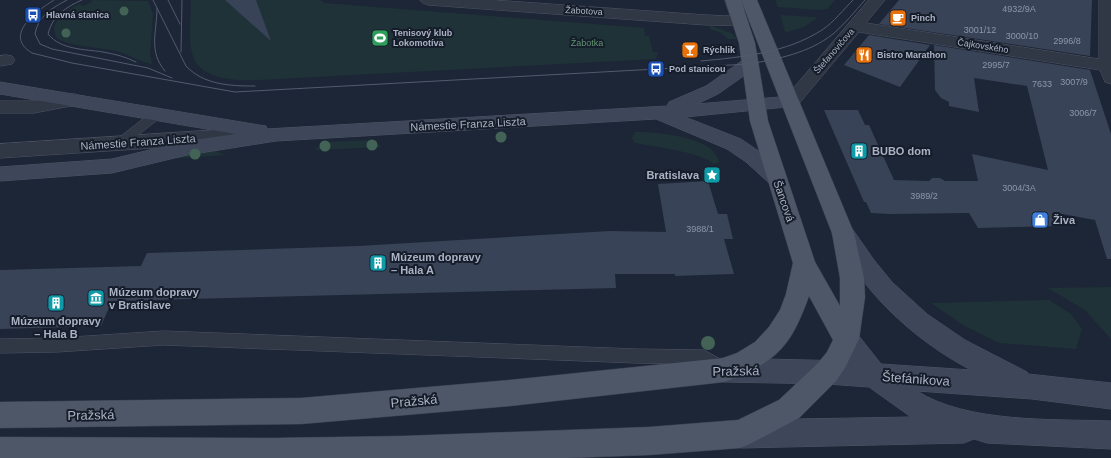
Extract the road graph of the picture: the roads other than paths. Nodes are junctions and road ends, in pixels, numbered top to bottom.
1 (428, 0) edge
2 (733, 0) edge
3 (877, 0) edge
4 (1107, 0) edge
5 (487, 2) edge
6 (751, 5) edge
7 (740, 20) junction
8 (856, 26) junction
9 (749, 64) junction
10 (1110, 70) edge
11 (0, 88) edge
12 (75, 100) junction
13 (791, 102) junction
14 (755, 105) junction
15 (0, 107) edge
16 (660, 113) junction
17 (157, 114) junction
18 (276, 134) junction
19 (120, 143) junction
20 (0, 151) edge
21 (0, 174) edge
22 (776, 178) junction
23 (843, 233) junction
24 (804, 263) junction
25 (846, 338) junction
26 (0, 346) edge
27 (724, 370) junction
28 (827, 372) junction
29 (875, 376) junction
30 (1032, 387) junction
31 (1111, 396) edge
32 (0, 415) edge
33 (987, 429) junction
34 (740, 434) junction
35 (1111, 435) edge
36 (0, 451) edge

1 - 5 street, Žabotova
2 - 7 main road, Šancová
3 - 8 street, Štefanovičova
4 - 10 street
5 - 7 street, Žabotova
6 - 7 street
6 - 13 main road
7 - 9 main road, Šancová
8 - 10 street, Čajkovského
8 - 13 street, Štefanovičova
9 - 14 main road, Šancová
9 - 16 street, Námestie Franza Liszta
11 - 12 street, Námestie Franza Liszta
12 - 15 street, Námestie Franza Liszta
12 - 17 street, Námestie Franza Liszta
13 - 14 street, Námestie Franza Liszta
13 - 23 main road
14 - 16 street, Námestie Franza Liszta
14 - 22 main road, Šancová
16 - 18 street, Námestie Franza Liszta
16 - 22 street, Námestie Franza Liszta
17 - 18 street, Námestie Franza Liszta
17 - 19 lane
18 - 19 street, Námestie Franza Liszta
18 - 21 street, Námestie Franza Liszta
19 - 20 street, Námestie Franza Liszta
22 - 24 main road, Šancová
23 - 25 main road
23 - 30 street
24 - 25 main road
24 - 27 main road, Šancová
25 - 28 main road
25 - 29 street
26 - 27 lane
27 - 28 street, Pražská
27 - 32 main road, Pražská
28 - 29 street, Pražská
28 - 34 main road
29 - 30 street, Štefánikova
29 - 33 street, Štefánikova
30 - 31 street, Štefánikova
33 - 34 street
33 - 35 street, Štefánikova
34 - 36 main road

